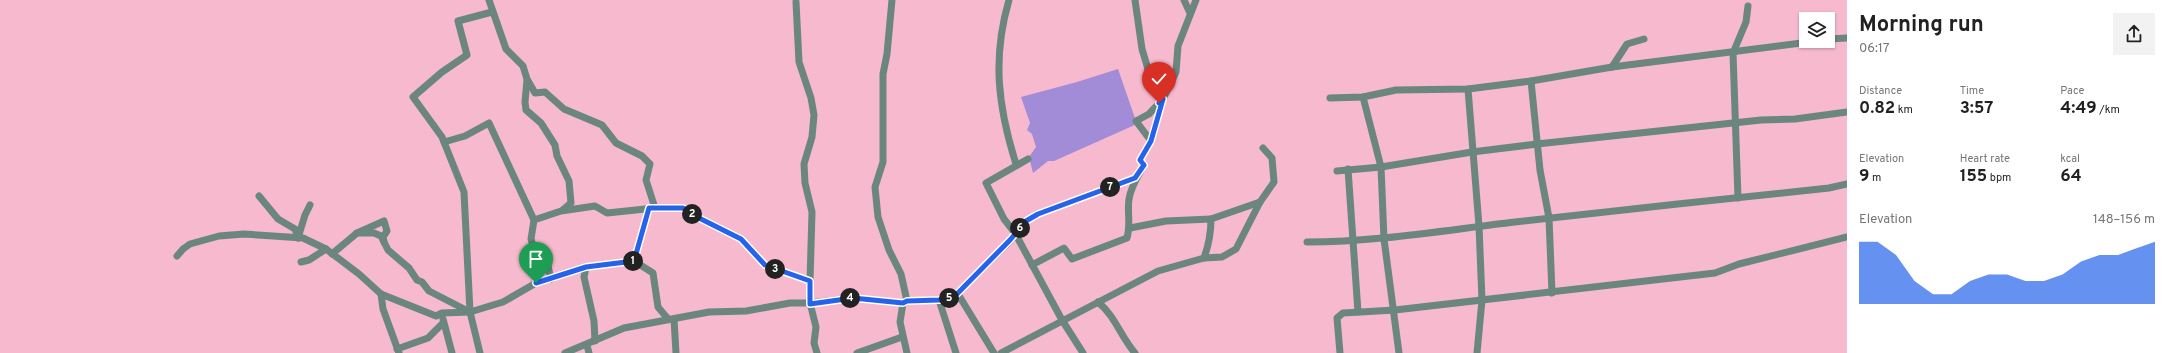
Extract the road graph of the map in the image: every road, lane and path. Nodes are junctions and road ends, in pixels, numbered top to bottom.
1 (489, 0) edge
2 (892, 0) edge
3 (1009, 0) edge
4 (1135, 0) edge
5 (1184, 0) edge
6 (1196, 0) edge
7 (796, 2) dead end
8 (1748, 6) dead end
9 (492, 12) junction
10 (1190, 14) junction
11 (1847, 38) edge
12 (1644, 39) dead end
13 (1835, 39) edge
14 (1799, 44) edge
15 (1734, 53) junction
16 (1612, 67) junction
17 (1148, 70) junction
18 (1173, 77) junction
19 (527, 79) junction
20 (1531, 82) junction
21 (1468, 89) junction
22 (1363, 97) junction
23 (1330, 98) dead end
24 (1163, 99) junction
25 (1847, 112) edge
26 (1736, 122) junction
27 (1151, 141) junction
28 (444, 142) junction
29 (1537, 144) junction
30 (1263, 148) dead end
31 (1472, 152) junction
32 (1028, 159) dead end
33 (1016, 164) junction
34 (1381, 167) junction
35 (1348, 169) junction
36 (1338, 171) dead end
37 (1135, 178) junction
38 (1847, 184) edge
39 (259, 196) dead end
40 (1738, 198) junction
41 (1260, 202) junction
42 (310, 205) dead end
43 (652, 208) junction
44 (561, 211) junction
45 (1549, 218) junction
46 (1212, 219) junction
47 (534, 220) junction
48 (1479, 226) junction
49 (1130, 228) junction
50 (1015, 233) junction
51 (357, 234) junction
52 (1847, 237) edge
53 (298, 238) junction
54 (1384, 239) junction
55 (384, 242) junction
56 (1307, 242) dead end
57 (1353, 242) junction
58 (326, 249) junction
59 (332, 254) junction
60 (177, 256) dead end
61 (1204, 258) junction
62 (634, 261) junction
63 (301, 262) dead end
64 (1032, 265) junction
65 (586, 267) junction
66 (551, 279) junction
67 (810, 281) junction
68 (1552, 293) junction
69 (381, 294) junction
70 (958, 294) junction
71 (939, 300) junction
72 (1482, 300) junction
73 (905, 302) junction
74 (1098, 302) junction
75 (810, 304) junction
76 (1395, 310) junction
77 (470, 312) junction
78 (1358, 312) junction
79 (442, 313) junction
80 (671, 319) junction
81 (1062, 320) junction
82 (443, 323) junction
83 (902, 337) junction
84 (595, 341) junction
85 (587, 345) junction
86 (398, 351) edge
87 (452, 353) edge
88 (480, 353) edge
89 (564, 353) edge
90 (589, 353) edge
91 (676, 353) edge
92 (817, 353) edge
93 (857, 353) edge
94 (907, 353) edge
95 (956, 353) edge
96 (994, 353) edge
97 (1001, 353) edge
98 (1083, 353) edge
99 (1135, 353) edge
100 (1340, 353) edge
101 (1399, 353) edge
102 (1477, 353) edge

1 - 9 street
2 - 73 street
3 - 33 street
4 - 17 street
5 - 10 street
6 - 10 street
7 - 67 street
8 - 15 street
9 - 19 street
9 - 28 street
10 - 18 street
11 - 13 street
12 - 16 street
14 - 15 street
15 - 16 street
15 - 26 street
16 - 20 street
17 - 18 street
17 - 24 street
18 - 24 street
19 - 43 street
19 - 44 street
20 - 21 street
20 - 29 street
21 - 22 street
21 - 31 street
22 - 23 street
22 - 34 street
24 - 27 street
24 - 27 street
25 - 26 street
26 - 29 street
26 - 40 street
27 - 37 street
28 - 47 street
28 - 77 street
29 - 31 street
29 - 45 street
30 - 41 street
31 - 34 street
31 - 48 street
32 - 33 street
33 - 50 street
34 - 35 street
34 - 54 street
35 - 36 street
35 - 57 street
37 - 49 street
37 - 50 street
38 - 40 street
39 - 53 street
40 - 45 street
41 - 46 street
41 - 61 street
42 - 53 street
43 - 44 street
43 - 62 street
43 - 67 street
44 - 47 street
45 - 48 street
45 - 68 street
46 - 49 street
46 - 61 street
47 - 66 street
48 - 54 street
48 - 72 street
49 - 64 street
50 - 64 street
50 - 70 street
51 - 55 street
51 - 55 street
51 - 59 street
52 - 68 street
53 - 58 street
53 - 60 street
54 - 57 street
54 - 76 street
55 - 77 street
56 - 57 street
57 - 78 street
58 - 59 street
58 - 63 street
59 - 69 street
61 - 74 street
62 - 65 street
62 - 80 street
64 - 81 street
65 - 66 street
65 - 84 street
66 - 77 street
67 - 75 street
68 - 72 street
69 - 79 street
69 - 86 street
70 - 71 street
70 - 96 street
71 - 73 street
71 - 95 street
72 - 76 street
72 - 102 street
73 - 75 street
73 - 83 street
74 - 81 street
74 - 99 street
75 - 80 street
75 - 92 street
76 - 78 street
76 - 101 street
77 - 79 street
77 - 88 street
78 - 100 street
79 - 82 street
80 - 84 street
80 - 91 street
81 - 97 street
81 - 98 street
82 - 86 street
82 - 87 street
83 - 93 street
83 - 94 street
84 - 85 street
85 - 89 street
85 - 90 street

